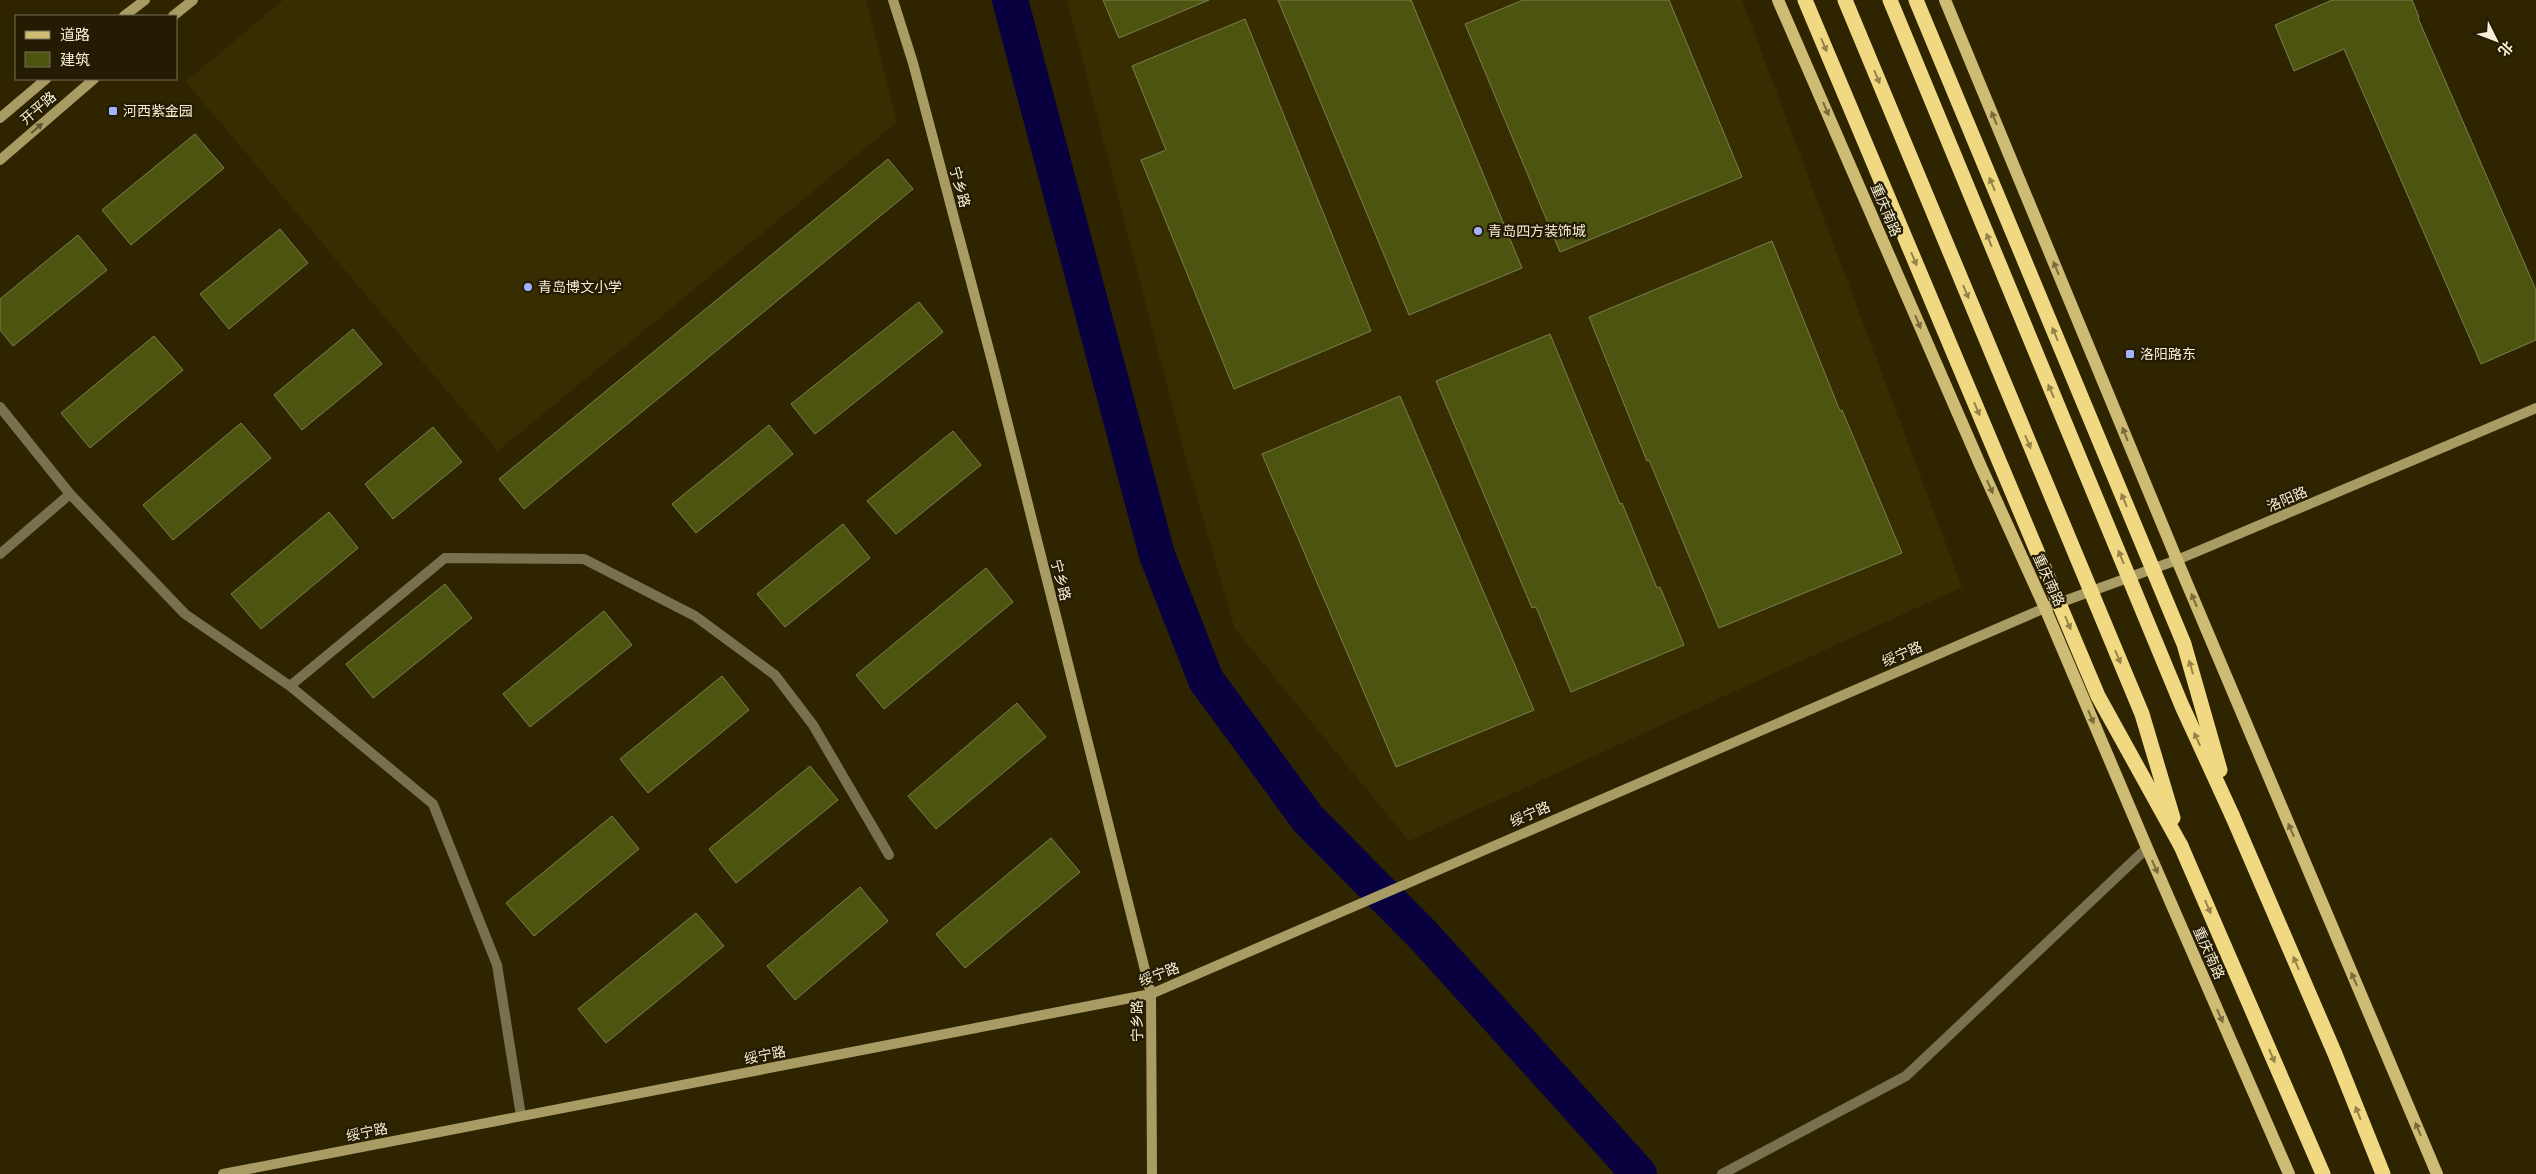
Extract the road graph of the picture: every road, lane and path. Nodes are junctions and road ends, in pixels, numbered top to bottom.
1 (145, 0) edge
2 (193, 0) edge
3 (893, 0) edge
4 (1778, 0) edge
5 (1806, 0) edge
6 (1845, 0) edge
7 (1890, 0) edge
8 (1916, 0) edge
9 (1945, 0) edge
10 (125, 15) edge
11 (174, 15) edge
12 (45, 80) edge
13 (93, 80) edge
14 (0, 118) edge
15 (0, 160) edge
16 (0, 407) edge
17 (2536, 408) edge
18 (70, 494) junction
19 (0, 554) edge
20 (2177, 560) junction
21 (2045, 608) junction
22 (290, 686) junction
23 (2232, 815) junction
24 (2182, 846) junction
25 (2147, 848) junction
26 (889, 854) dead end
27 (1151, 994) junction
28 (2290, 1098) junction
29 (521, 1116) junction
30 (223, 1174) edge
31 (1152, 1174) edge
32 (1722, 1174) edge
33 (2289, 1174) edge
34 (2311, 1174) edge
35 (2323, 1174) edge
36 (2383, 1174) edge
37 (2437, 1174) edge

1 - 10 street
2 - 11 street
3 - 27 street, 宁乡路
4 -> 21 main road, 重庆南路
5 -> 24 highway, bridge
6 -> 24 highway, bridge
23 -> 7 highway, bridge
23 -> 8 highway, bridge
20 -> 9 main road
12 - 14 street, 开平路
15 -> 13 street, 开平路
16 - 18 street
17 - 20 street, 洛阳路
18 - 19 street
18 - 22 street
20 - 21 street, 洛阳路
37 -> 20 main road
21 -> 25 main road, 重庆南路
21 - 27 street, 绥宁路
22 - 26 street
22 - 29 street
36 -> 23 highway
24 -> 28 highway
25 - 32 street
25 -> 33 main road, 重庆南路
27 - 29 street, 绥宁路
27 - 31 street, 宁乡路
28 - 34 highway
28 - 35 highway
29 - 30 street, 绥宁路

